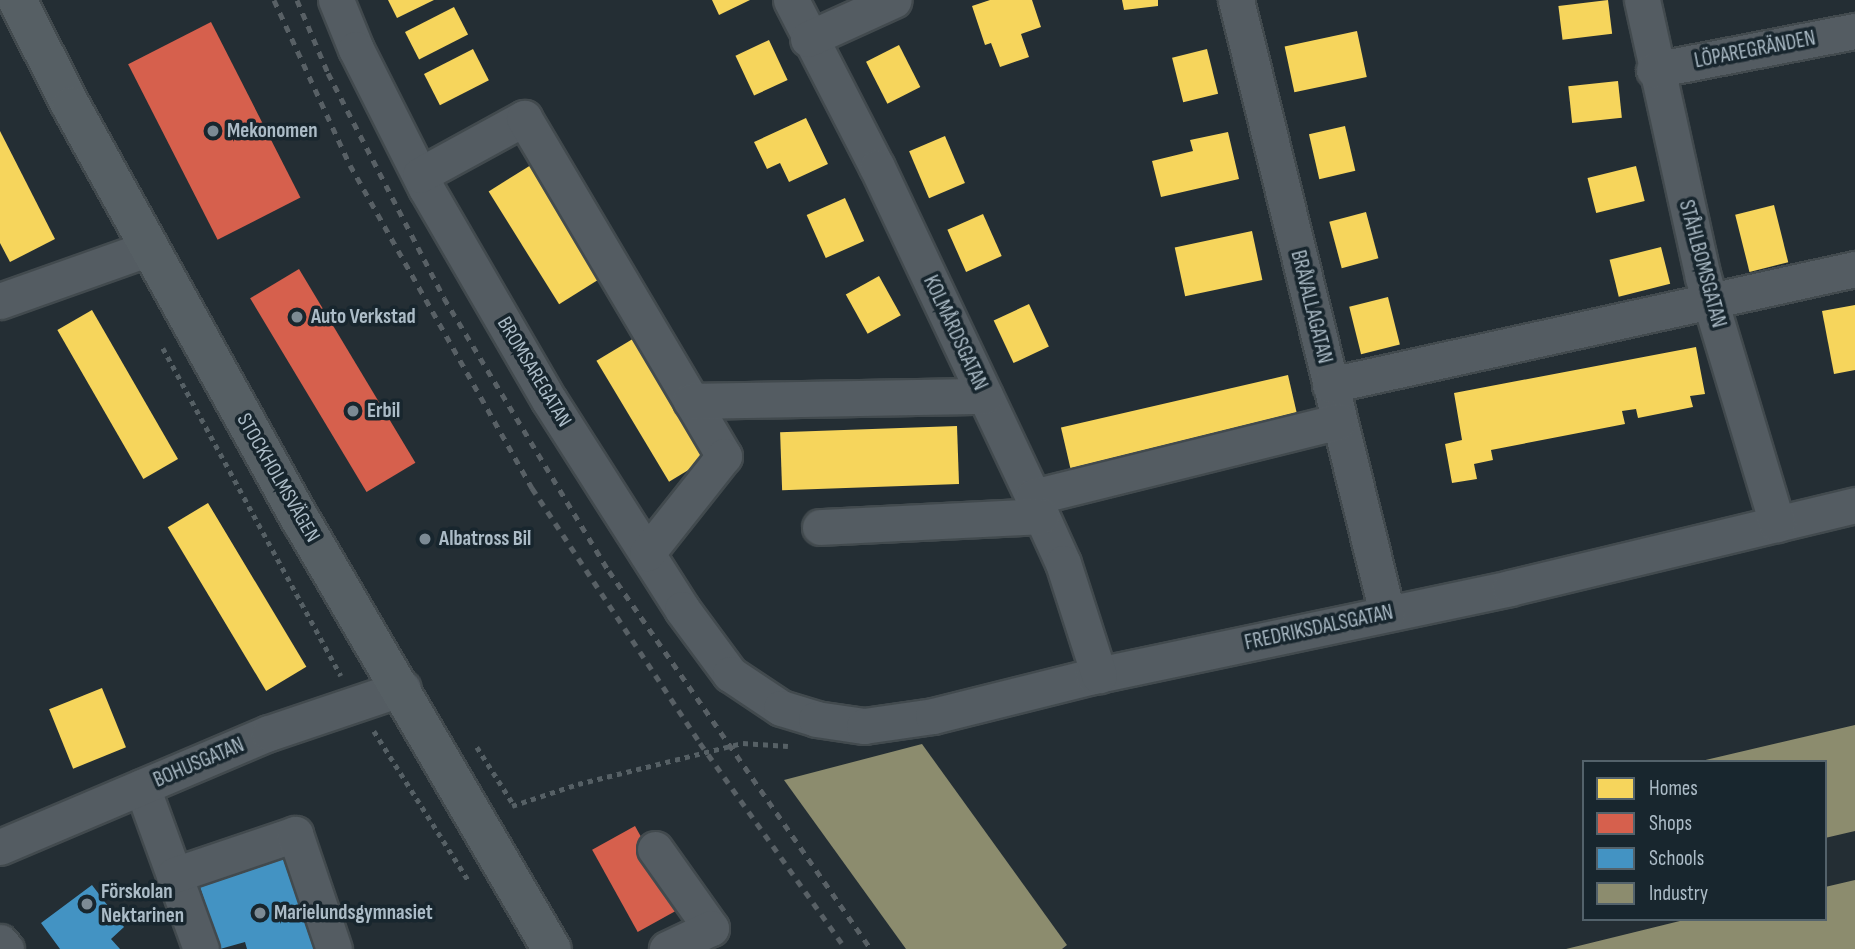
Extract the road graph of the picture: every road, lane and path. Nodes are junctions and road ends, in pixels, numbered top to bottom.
1 (17, 0) edge
2 (336, 0) edge
3 (791, 0) edge
4 (894, 0) edge
5 (1236, 0) edge
6 (1642, 0) edge
7 (1855, 31) edge
8 (808, 39) junction
9 (1654, 69) junction
10 (420, 175) junction
11 (150, 248) junction
12 (1855, 269) edge
13 (1710, 300) junction
14 (0, 301) edge
15 (1330, 386) junction
16 (985, 396) junction
17 (691, 401) junction
18 (1339, 421) junction
19 (1855, 505) edge
20 (1037, 506) junction
21 (1777, 524) junction
22 (820, 527) dead end
23 (647, 553) junction
24 (1387, 614) junction
25 (1099, 675) junction
26 (403, 688) junction
27 (781, 708) joint
28 (802, 747) dead end
29 (578, 784) dead end
30 (142, 787) junction
31 (0, 847) edge
32 (655, 849) dead end
33 (174, 875) junction
34 (0, 942) edge
35 (6, 949) edge
36 (201, 949) edge
37 (334, 949) edge
38 (552, 949) edge
39 (667, 949) edge

1 - 11 main road, STOCKHOLMSVÄGEN
2 - 10 street, BROMSAREGATAN
3 - 8 street, KOLMÅRDSGATAN
4 - 8 street
5 - 15 street, BRÅVALLAGATAN
6 - 9 street, STÅHLBOMSGATAN
7 - 9 street, LÖPAREGRÄNDEN
8 - 16 street, KOLMÅRDSGATAN
9 - 13 street, STÅHLBOMSGATAN
10 - 17 street
10 - 23 street, BROMSAREGATAN
11 - 14 street
11 - 26 main road, STOCKHOLMSVÄGEN
12 - 13 street
13 - 15 street
13 - 21 street, STÅHLBOMSGATAN
15 - 18 street, BRÅVALLAGATAN
16 - 17 street
16 - 20 street, KOLMÅRDSGATAN
17 - 23 street
18 - 20 street
18 - 24 street, BRÅVALLAGATAN
19 - 21 street, FREDRIKSDALSGATAN
20 - 22 street
20 - 25 street, KOLMÅRDSGATAN
21 - 24 street, FREDRIKSDALSGATAN
23 - 27 street, BROMSAREGATAN
24 - 25 street, FREDRIKSDALSGATAN
25 - 27 street, FREDRIKSDALSGATAN
26 - 30 street, BOHUSGATAN
26 - 38 main road, STOCKHOLMSVÄGEN
28 - 29 path, bridge
30 - 31 street, BOHUSGATAN
30 - 33 street
32 - 39 street
33 - 36 street
33 - 37 street
34 - 35 street

